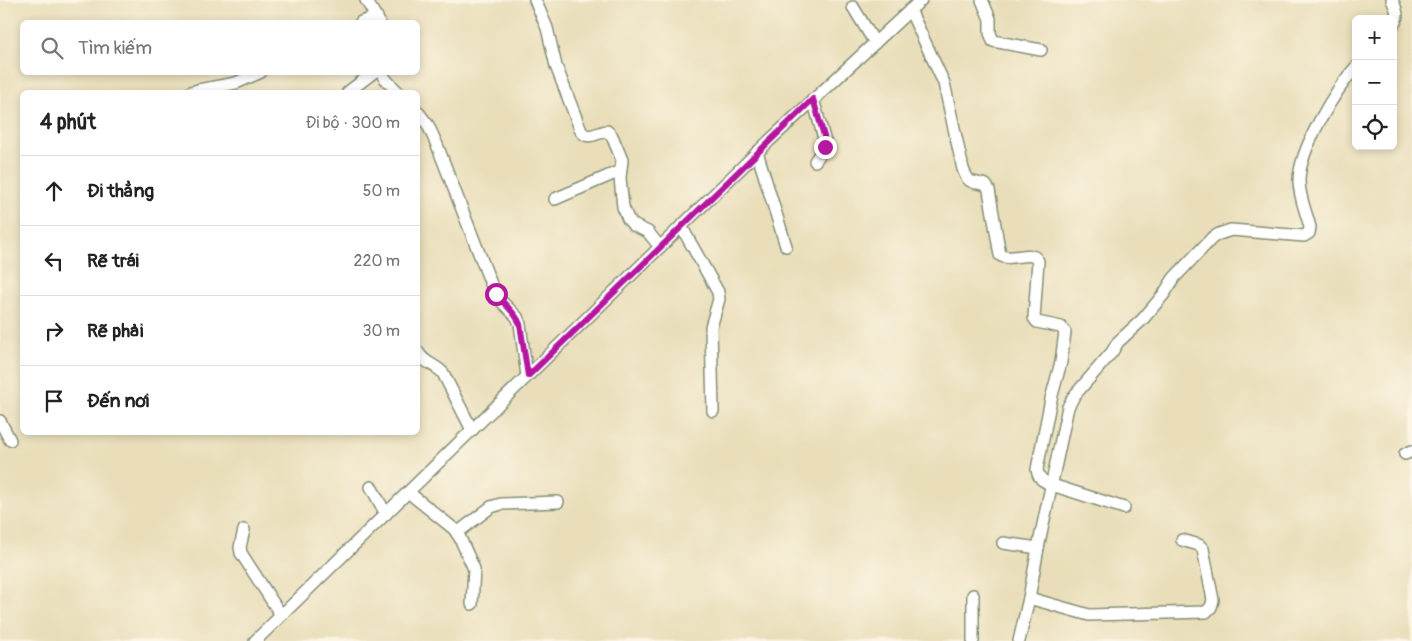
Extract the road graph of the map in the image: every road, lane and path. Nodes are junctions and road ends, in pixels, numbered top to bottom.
1 (366, 0) edge
2 (535, 0) edge
3 (921, 0) edge
4 (982, 0) edge
5 (1392, 0) edge
6 (853, 8) dead end
7 (910, 10) junction
8 (1397, 15) edge
9 (378, 20) edge
10 (875, 43) junction
11 (1041, 50) dead end
12 (1352, 72) edge
13 (254, 75) edge
14 (370, 75) edge
15 (383, 75) edge
16 (198, 90) edge
17 (351, 90) edge
18 (396, 90) edge
19 (813, 99) junction
20 (420, 115) edge
21 (757, 152) junction
22 (815, 161) dead end
23 (620, 171) junction
24 (555, 199) dead end
25 (681, 226) junction
26 (660, 246) junction
27 (786, 246) dead end
28 (420, 355) edge
29 (528, 376) junction
30 (712, 411) dead end
31 (0, 421) edge
32 (472, 430) junction
33 (10, 440) dead end
34 (1047, 482) junction
35 (371, 487) dead end
36 (408, 492) junction
37 (558, 502) dead end
38 (1124, 508) dead end
39 (386, 514) junction
40 (244, 530) dead end
41 (457, 533) junction
42 (1182, 540) dead end
43 (1003, 544) dead end
44 (1033, 548) junction
45 (973, 595) dead end
46 (1029, 598) junction
47 (472, 604) dead end
48 (281, 615) junction
49 (255, 641) edge
50 (973, 641) edge
51 (1019, 641) edge

1 - 9 street
2 - 23 street
3 - 7 street
4 - 11 street
5 - 8 street
6 - 10 street
7 - 10 street
7 - 34 street
10 - 19 street
12 - 34 street
13 - 16 street
14 - 17 street
15 - 18 street
19 - 21 street
19 - 22 street
20 - 29 street
21 - 25 street
21 - 27 street
23 - 24 street
23 - 26 street
25 - 26 street
25 - 30 street
26 - 29 street
28 - 32 street
29 - 32 street
31 - 33 street
32 - 36 street
34 - 38 street
34 - 44 street
35 - 39 street
36 - 39 street
36 - 41 street
37 - 41 street
39 - 48 street
40 - 48 street
41 - 47 street
42 - 46 street
43 - 44 street
44 - 46 street
45 - 50 street
46 - 51 street
48 - 49 street

